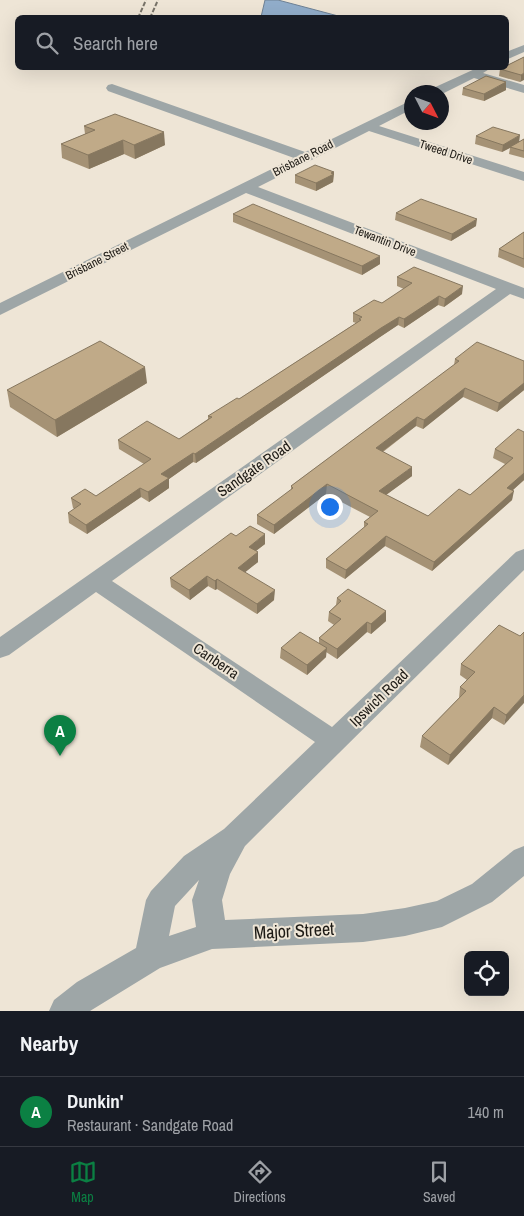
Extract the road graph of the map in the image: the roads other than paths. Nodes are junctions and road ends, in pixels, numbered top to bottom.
1 (524, 48) edge
2 (509, 56) edge
3 (480, 70) edge
4 (471, 74) junction
5 (449, 85) edge
6 (112, 88) dead end
7 (524, 89) edge
8 (404, 108) edge
9 (367, 126) junction
10 (305, 157) junction
11 (524, 177) edge
12 (245, 187) junction
13 (194, 212) joint
14 (516, 291) edge
15 (0, 310) edge
16 (524, 557) edge
17 (96, 581) junction
18 (0, 649) edge
19 (335, 742) junction
20 (234, 838) junction
21 (524, 858) edge
22 (212, 935) junction
23 (150, 957) junction
24 (64, 1011) edge

1 - 2 street
3 - 4 street
4 - 5 street
4 - 7 street
6 - 10 street
8 - 9 street, Brisbane Road
9 - 10 street, Brisbane Road
9 - 11 street, Tweed Drive
10 - 12 street, Brisbane Road
12 - 13 street, Brisbane Road
12 - 14 street, Tewantin Drive
13 - 15 street, Brisbane Street
14 - 17 street, Sandgate Road
16 - 19 street, Ipswich Road
17 - 18 street, Sandgate Road
17 - 19 street, Canberra
19 - 20 street, Ipswich Road
20 - 22 street, Ipswich Road
20 - 23 street, Ipswich Road
21 - 22 street, Major Street
22 - 23 street, Major Street
23 - 24 street, Major Street

